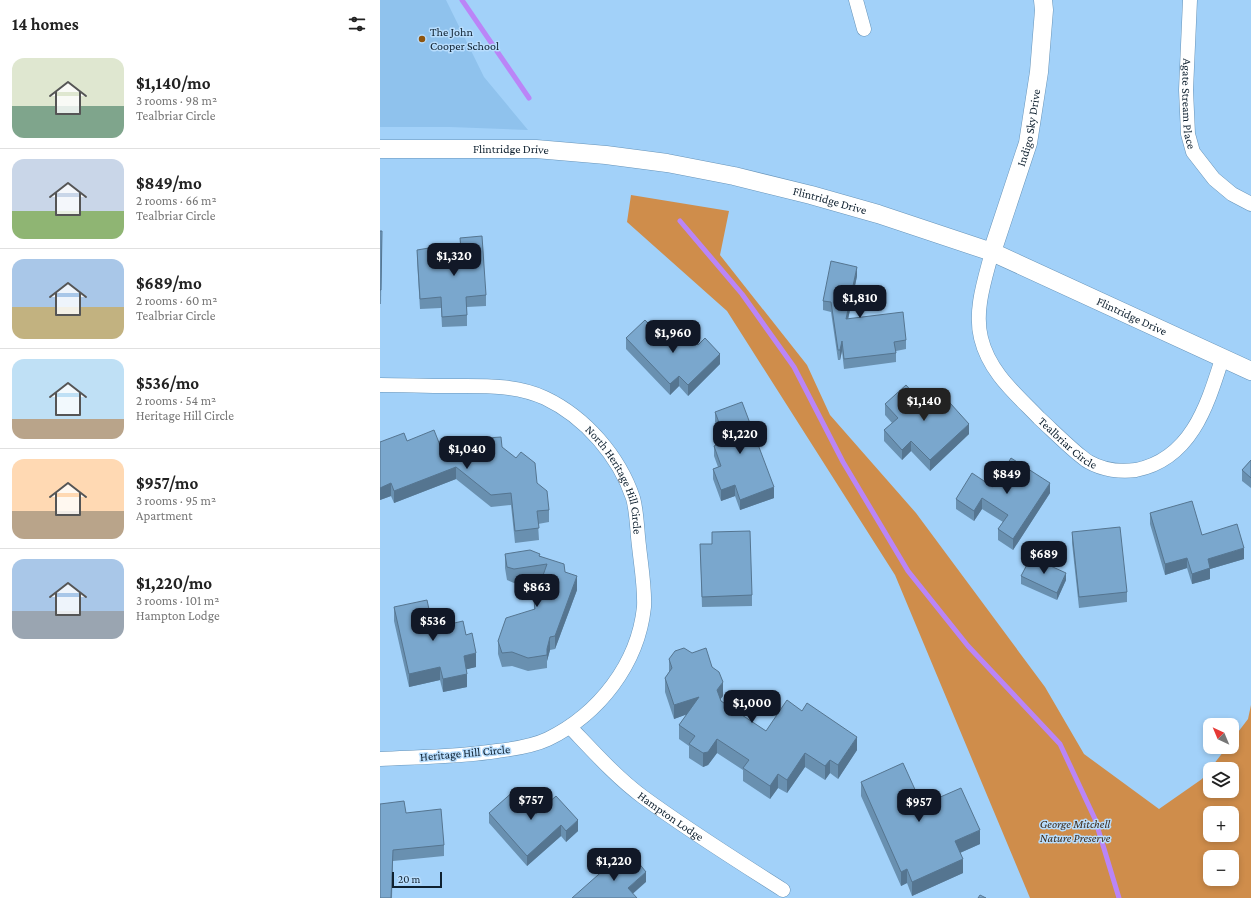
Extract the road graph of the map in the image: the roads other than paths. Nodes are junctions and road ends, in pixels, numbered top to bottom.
1 (856, 0) edge
2 (1043, 0) edge
3 (1190, 0) edge
4 (864, 29) dead end
5 (380, 149) edge
6 (1251, 204) edge
7 (992, 252) junction
8 (1222, 359) junction
9 (1251, 372) edge
10 (380, 385) edge
11 (570, 727) junction
12 (380, 759) edge
13 (783, 890) dead end

1 - 4 street
2 - 7 street, Indigo Sky Drive
3 - 6 street, Agate Stream Place
5 - 7 street, Flintridge Drive
7 - 8 street, Flintridge Drive
7 - 8 street, Tealbriar Circle
8 - 9 street, Flintridge Drive
10 - 11 street, North Heritage Hill Circle
11 - 12 street, Heritage Hill Circle
11 - 13 street, Hampton Lodge

